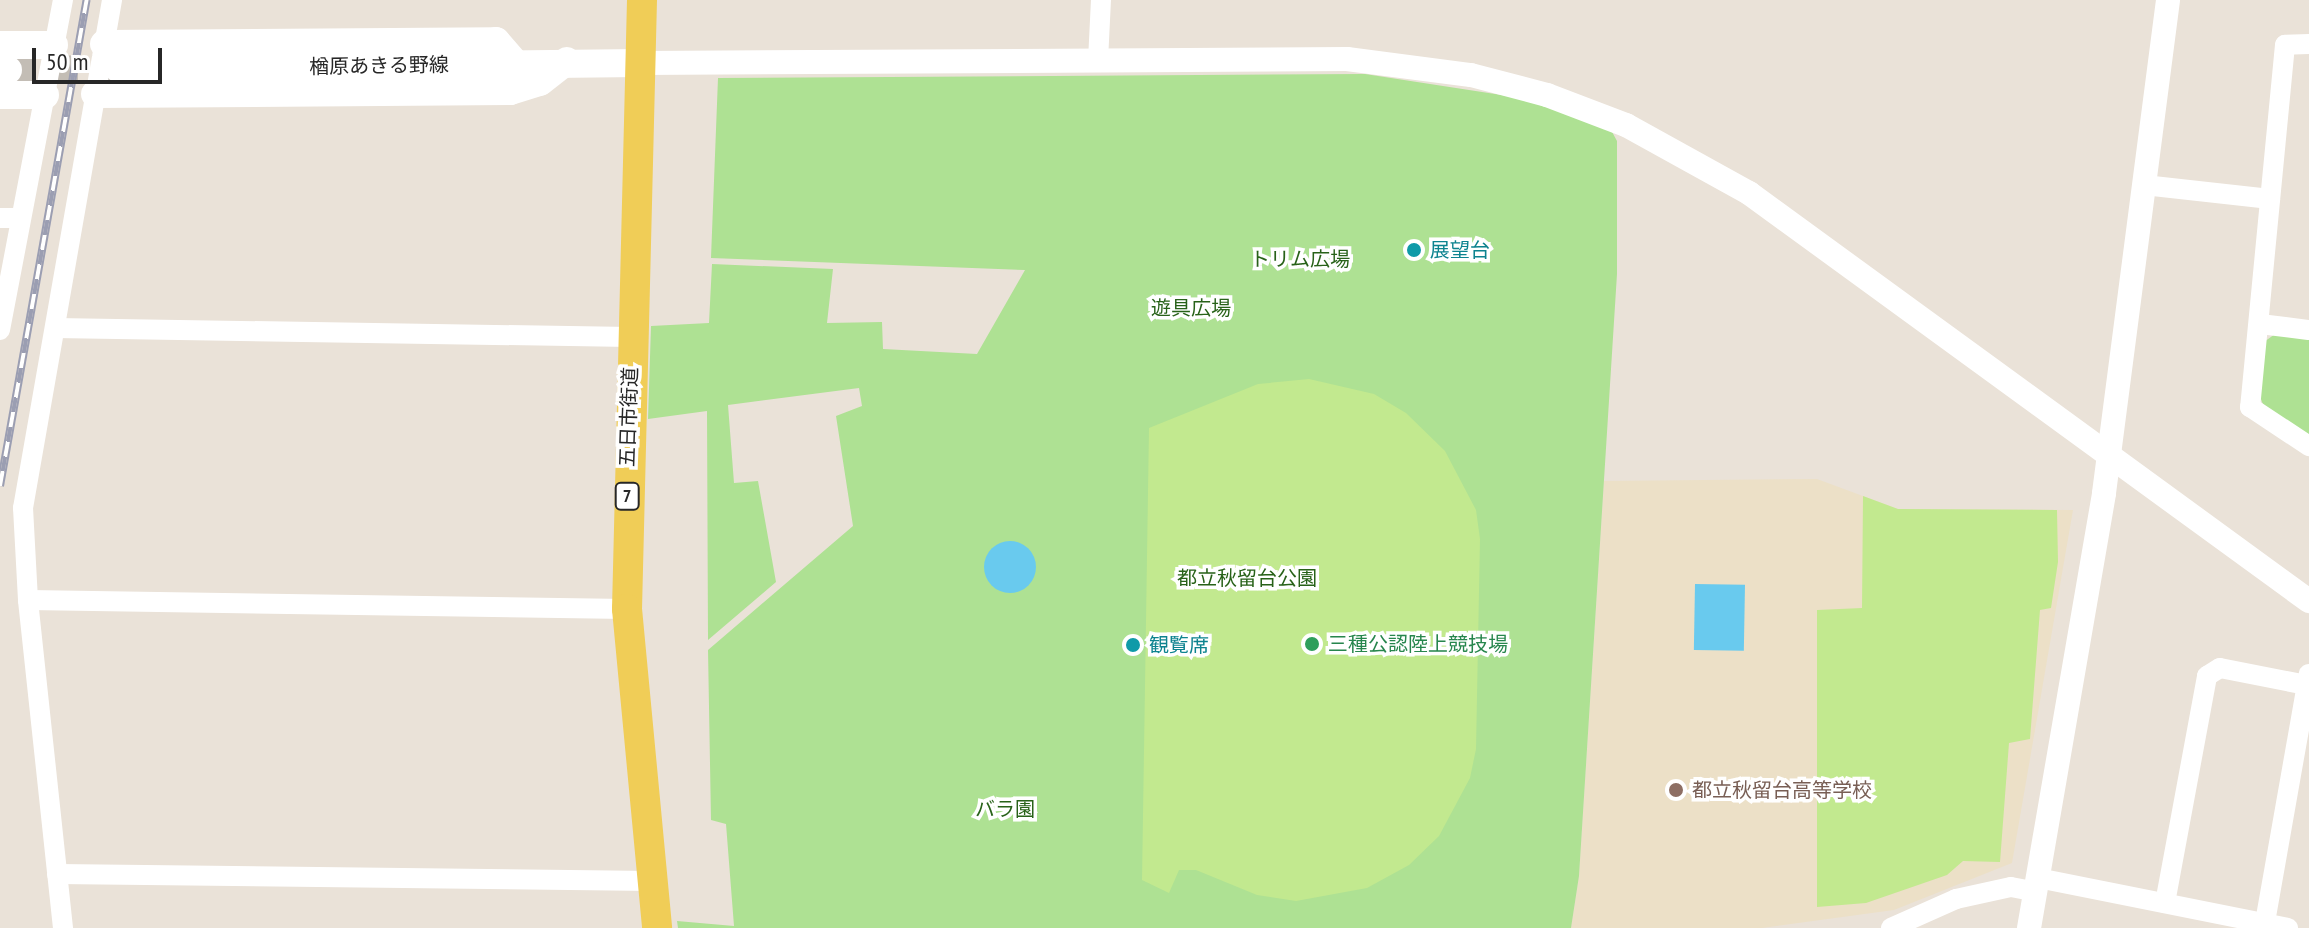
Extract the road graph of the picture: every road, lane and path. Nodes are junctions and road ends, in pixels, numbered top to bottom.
1 (63, 0) edge
2 (112, 0) edge
3 (642, 0) edge
4 (1101, 0) edge
5 (2168, 0) edge
6 (104, 44) junction
7 (2309, 44) edge
8 (54, 45) junction
9 (567, 61) junction
10 (1098, 61) junction
11 (515, 63) junction
12 (640, 63) junction
13 (119, 69) tunnel mouth
14 (2, 70) edge
15 (95, 94) junction
16 (45, 95) junction
17 (2144, 185) junction
18 (2270, 199) junction
19 (10, 218) edge
20 (2260, 324) junction
21 (55, 328) junction
22 (0, 330) edge
23 (2309, 330) edge
24 (631, 337) junction
25 (2309, 446) edge
26 (2109, 456) junction
27 (28, 600) junction
28 (2309, 601) edge
29 (627, 609) junction
30 (2308, 680) edge
31 (57, 874) junction
32 (652, 881) junction
33 (2037, 885) junction
34 (2165, 903) junction
35 (2264, 926) edge
36 (63, 928) edge
37 (657, 928) edge
38 (1891, 928) edge
39 (2029, 928) edge
40 (2288, 928) edge

1 - 8 street
2 - 6 street
3 - 12 main road, 五日市街道 / 7
4 - 10 street
5 - 17 street
6 - 11 main road
6 - 15 street
7 - 18 street
8 - 14 main road
8 - 16 street
9 - 11 main road, 楢原あきる野線
9 - 12 main road, 楢原あきる野線
9 - 15 main road
10 - 12 street
10 - 26 street
11 - 13 main road, 楢原あきる野線
12 - 24 main road, 五日市街道 / 7
14 - 16 main road
15 - 21 street
16 - 19 street
17 - 18 street
17 - 26 street
18 - 20 street
19 - 22 street
20 - 23 street
20 - 25 street
21 - 24 street
21 - 27 street
24 - 29 main road, 五日市街道 / 7
26 - 28 street
26 - 33 street
27 - 29 street
27 - 31 street
29 - 32 main road, 五日市街道 / 7
30 - 34 street
30 - 35 street
31 - 32 street
31 - 36 street
32 - 37 main road, 五日市街道 / 7
33 - 34 street
33 - 38 street
33 - 39 street
34 - 35 street
35 - 40 street

